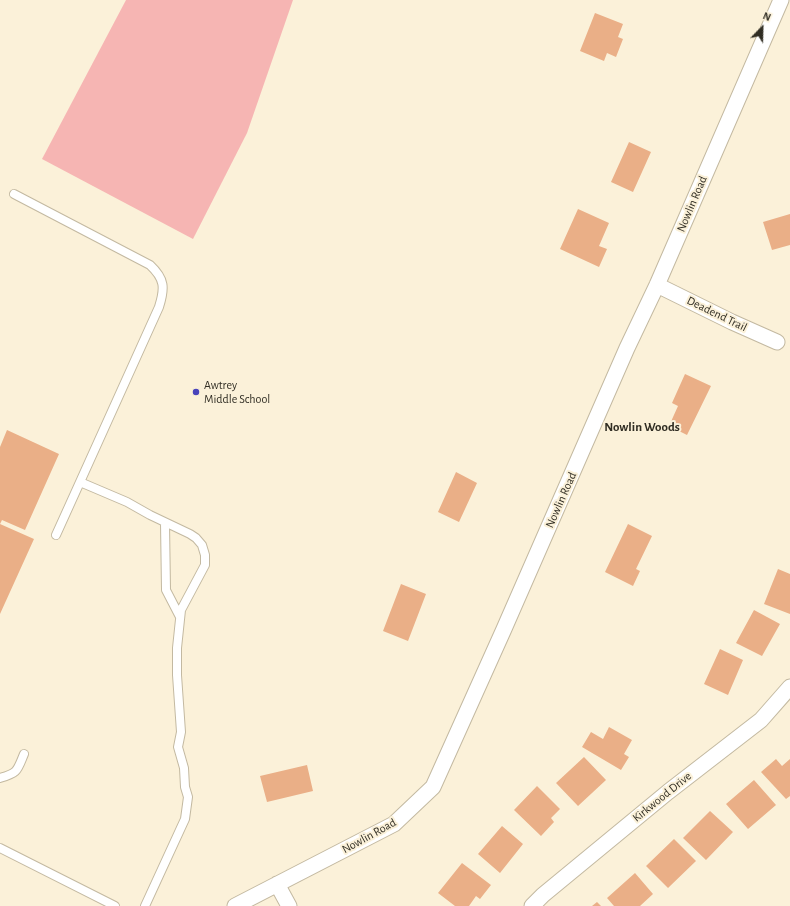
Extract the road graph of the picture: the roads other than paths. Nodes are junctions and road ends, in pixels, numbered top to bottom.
1 (781, 0) edge
2 (14, 194) dead end
3 (657, 285) junction
4 (777, 342) dead end
5 (80, 482) junction
6 (165, 523) junction
7 (56, 535) dead end
8 (180, 617) junction
9 (790, 687) edge
10 (24, 754) dead end
11 (0, 778) edge
12 (0, 848) edge
13 (277, 884) junction
14 (115, 906) edge
15 (145, 906) edge
16 (235, 906) edge
17 (289, 906) edge
18 (532, 906) edge

1 - 3 street, Nowlin Road
2 - 5 lane
3 - 4 street, Deadend Trail
3 - 13 street, Nowlin Road
5 - 6 lane
5 - 7 lane
6 - 8 lane
6 - 8 lane
8 - 15 lane
9 - 18 street, Kirkwood Drive
10 - 11 lane
12 - 14 lane
13 - 16 street, Nowlin Road
13 - 17 street

